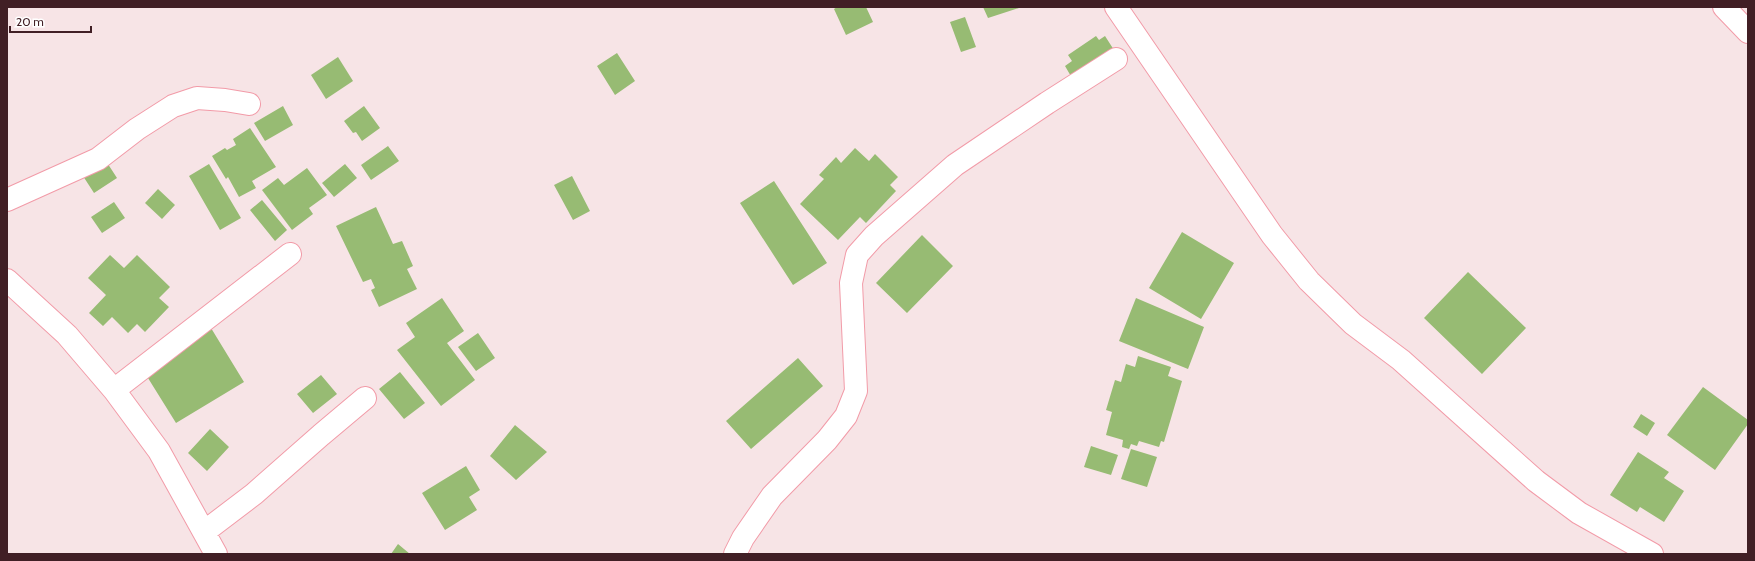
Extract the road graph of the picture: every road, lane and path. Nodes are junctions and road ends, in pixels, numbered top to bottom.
1 (1116, 7) edge
2 (1724, 7) edge
3 (1748, 32) edge
4 (1116, 59) dead end
5 (249, 104) dead end
6 (7, 200) edge
7 (290, 254) dead end
8 (7, 280) edge
9 (114, 390) junction
10 (365, 398) dead end
11 (204, 532) junction
12 (216, 554) edge
13 (735, 554) edge
14 (1652, 554) edge

1 - 14 street
2 - 3 street
4 - 13 street
5 - 6 street
7 - 9 street
8 - 9 street
9 - 11 street
10 - 11 street
11 - 12 street

